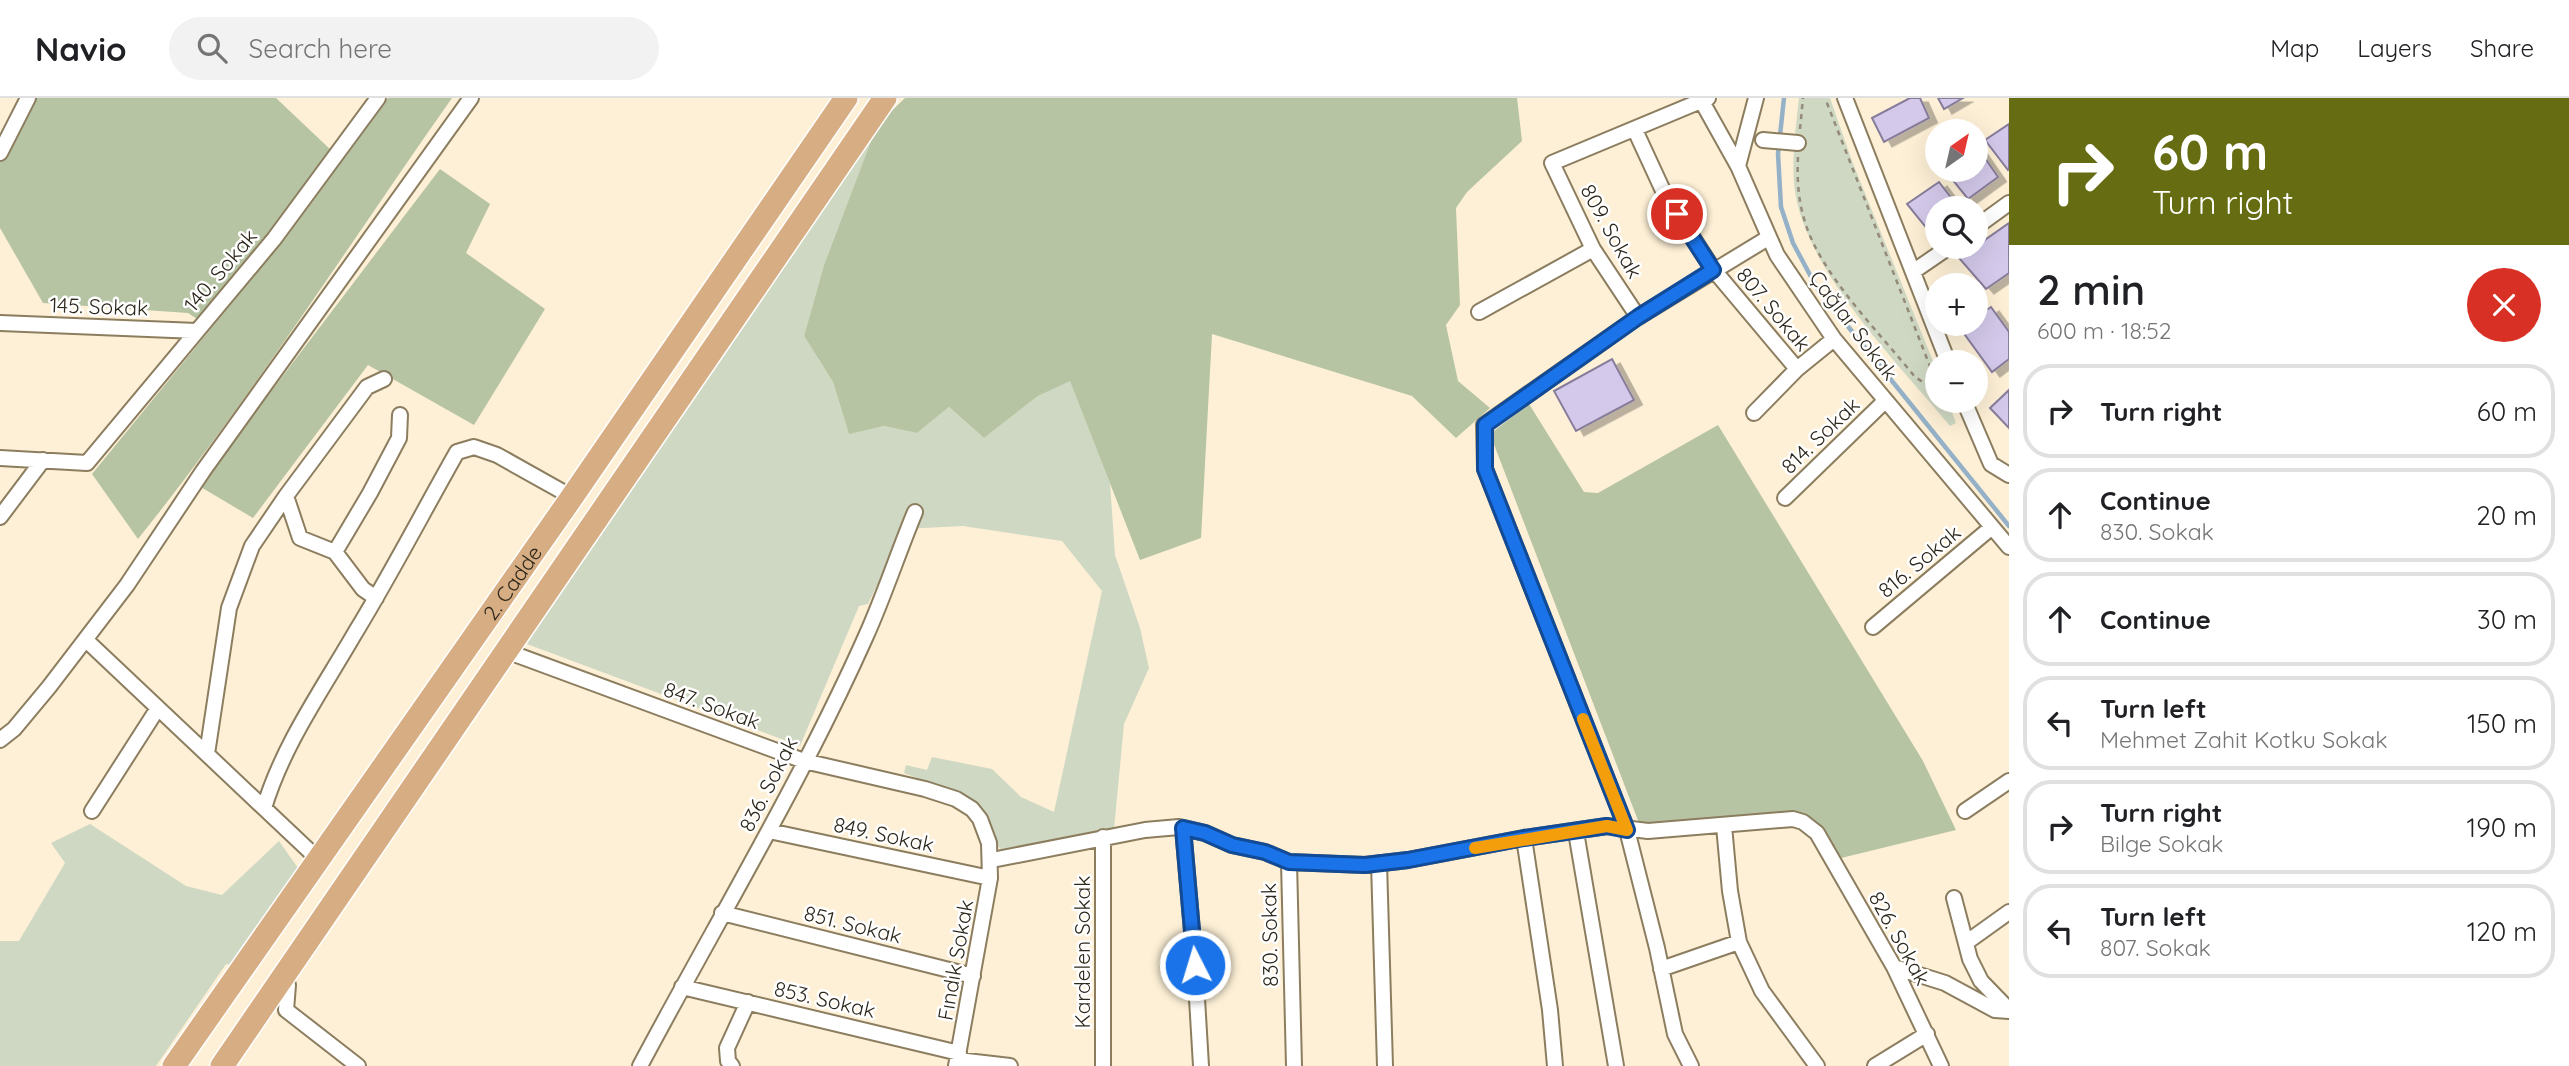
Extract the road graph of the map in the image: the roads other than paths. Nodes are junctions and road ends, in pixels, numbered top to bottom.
1 (28, 98) edge
2 (379, 98) edge
3 (471, 98) edge
4 (846, 98) edge
5 (885, 98) edge
6 (1756, 98) edge
7 (1845, 98) edge
8 (1704, 99) edge
9 (1635, 130) junction
10 (1763, 140) dead end
11 (1798, 143) road end
12 (0, 153) edge
13 (1738, 166) junction
14 (2009, 203) edge
15 (1988, 219) edge
16 (1768, 238) junction
17 (1593, 249) junction
18 (1932, 259) edge
19 (1713, 270) junction
20 (1914, 271) junction
21 (1479, 312) dead end
22 (1638, 317) junction
23 (0, 323) edge
24 (197, 331) junction
25 (1834, 339) junction
26 (1944, 350) edge
27 (1797, 369) junction
28 (384, 379) dead end
29 (1885, 401) junction
30 (1754, 413) dead end
31 (1969, 413) edge
32 (400, 415) dead end
33 (0, 458) edge
34 (43, 460) junction
35 (2009, 475) edge
36 (286, 495) junction
37 (572, 497) junction
38 (1785, 498) dead end
39 (915, 512) dead end
40 (0, 517) edge
41 (1992, 527) junction
42 (2009, 547) edge
43 (335, 552) junction
44 (376, 598) junction
45 (1873, 627) dead end
46 (86, 640) junction
47 (506, 651) junction
48 (158, 708) junction
49 (0, 740) edge
50 (207, 754) junction
51 (804, 761) junction
52 (2009, 781) edge
53 (264, 808) junction
54 (92, 811) dead end
55 (1965, 811) dead end
56 (1724, 826) junction
57 (1183, 828) junction
58 (1627, 830) junction
59 (769, 831) junction
60 (1576, 832) junction
61 (1103, 837) junction
62 (1524, 838) junction
63 (319, 860) junction
64 (992, 860) junction
65 (1289, 862) junction
66 (1379, 863) junction
67 (990, 878) junction
68 (1954, 898) dead end
69 (2009, 912) edge
70 (722, 913) junction
71 (1739, 942) junction
72 (1968, 942) junction
73 (1894, 967) junction
74 (1661, 969) junction
75 (973, 976) junction
76 (281, 978) junction
77 (682, 987) junction
78 (748, 1002) junction
79 (2009, 1010) edge
80 (1927, 1034) junction
81 (958, 1060) edge
82 (174, 1066) edge
83 (222, 1066) edge
84 (358, 1066) edge
85 (640, 1066) edge
86 (732, 1066) edge
87 (1010, 1066) edge
88 (1103, 1066) edge
89 (1201, 1066) edge
90 (1294, 1066) edge
91 (1385, 1066) edge
92 (1555, 1066) edge
93 (1616, 1066) edge
94 (1691, 1066) edge
95 (1817, 1066) edge
96 (1875, 1066) edge
97 (1941, 1066) edge

1 - 12 street
2 - 24 street, 140. Sokak
3 - 46 street
4 - 37 main road, 2. Cadde
5 - 47 main road, 2. Cadde
6 - 13 street
7 - 20 street
8 - 9 street
8 - 13 street, Çağlar Sokak
9 - 17 street, 809. Sokak
9 - 19 street, 807. Sokak
10 - 11 street
13 - 16 street, Çağlar Sokak
14 - 15 street
16 - 19 street
16 - 25 street, Çağlar Sokak
17 - 21 street
17 - 22 street, 809. Sokak
18 - 20 street
19 - 22 street
19 - 27 street, 807. Sokak
20 - 26 street
22 - 58 street
23 - 24 street, 145. Sokak
24 - 34 street, 140. Sokak
25 - 27 street
25 - 29 street, Çağlar Sokak
27 - 30 street
28 - 36 street
29 - 38 street, 814. Sokak
29 - 41 street, Çağlar Sokak
31 - 35 street
32 - 43 street
33 - 34 street
34 - 40 street
36 - 43 street
36 - 50 street
37 - 44 street
37 - 63 main road, 2. Cadde
39 - 51 street, 836. Sokak
41 - 42 street, Çağlar Sokak
41 - 45 street, 816. Sokak
43 - 44 street
44 - 53 street
46 - 48 street
46 - 49 street
47 - 51 street, 847. Sokak
47 - 76 main road, 2. Cadde
48 - 50 street
48 - 54 street
50 - 53 street
51 - 59 street, 836. Sokak
51 - 64 street, 847. Sokak
52 - 55 street
53 - 63 street
56 - 58 street
56 - 71 street
56 - 73 street, 826. Sokak
57 - 61 street, 830. Sokak
57 - 65 street, 830. Sokak
57 - 89 street
58 - 60 street
58 - 74 street
59 - 67 street, 849. Sokak
59 - 70 street, 836. Sokak
60 - 62 street
60 - 93 street
61 - 64 street, 830. Sokak
61 - 88 street, Kardelen Sokak
62 - 66 street
62 - 92 street
63 - 82 main road, 2. Cadde
64 - 67 street, Fındık Sokak
65 - 66 street
65 - 90 street, 830. Sokak
66 - 91 street
67 - 75 street, Fındık Sokak
68 - 72 street
69 - 72 street
70 - 75 street, 851. Sokak
70 - 77 street, 836. Sokak
71 - 74 street
71 - 95 street
72 - 79 street
73 - 79 street
73 - 80 street, 826. Sokak
74 - 94 street
75 - 81 street, Fındık Sokak
76 - 83 main road, 2. Cadde
76 - 84 street
77 - 78 street, 853. Sokak
77 - 85 street, 836. Sokak
78 - 81 street, 853. Sokak
78 - 86 street
80 - 96 street
80 - 97 street, 826. Sokak
81 - 87 street

